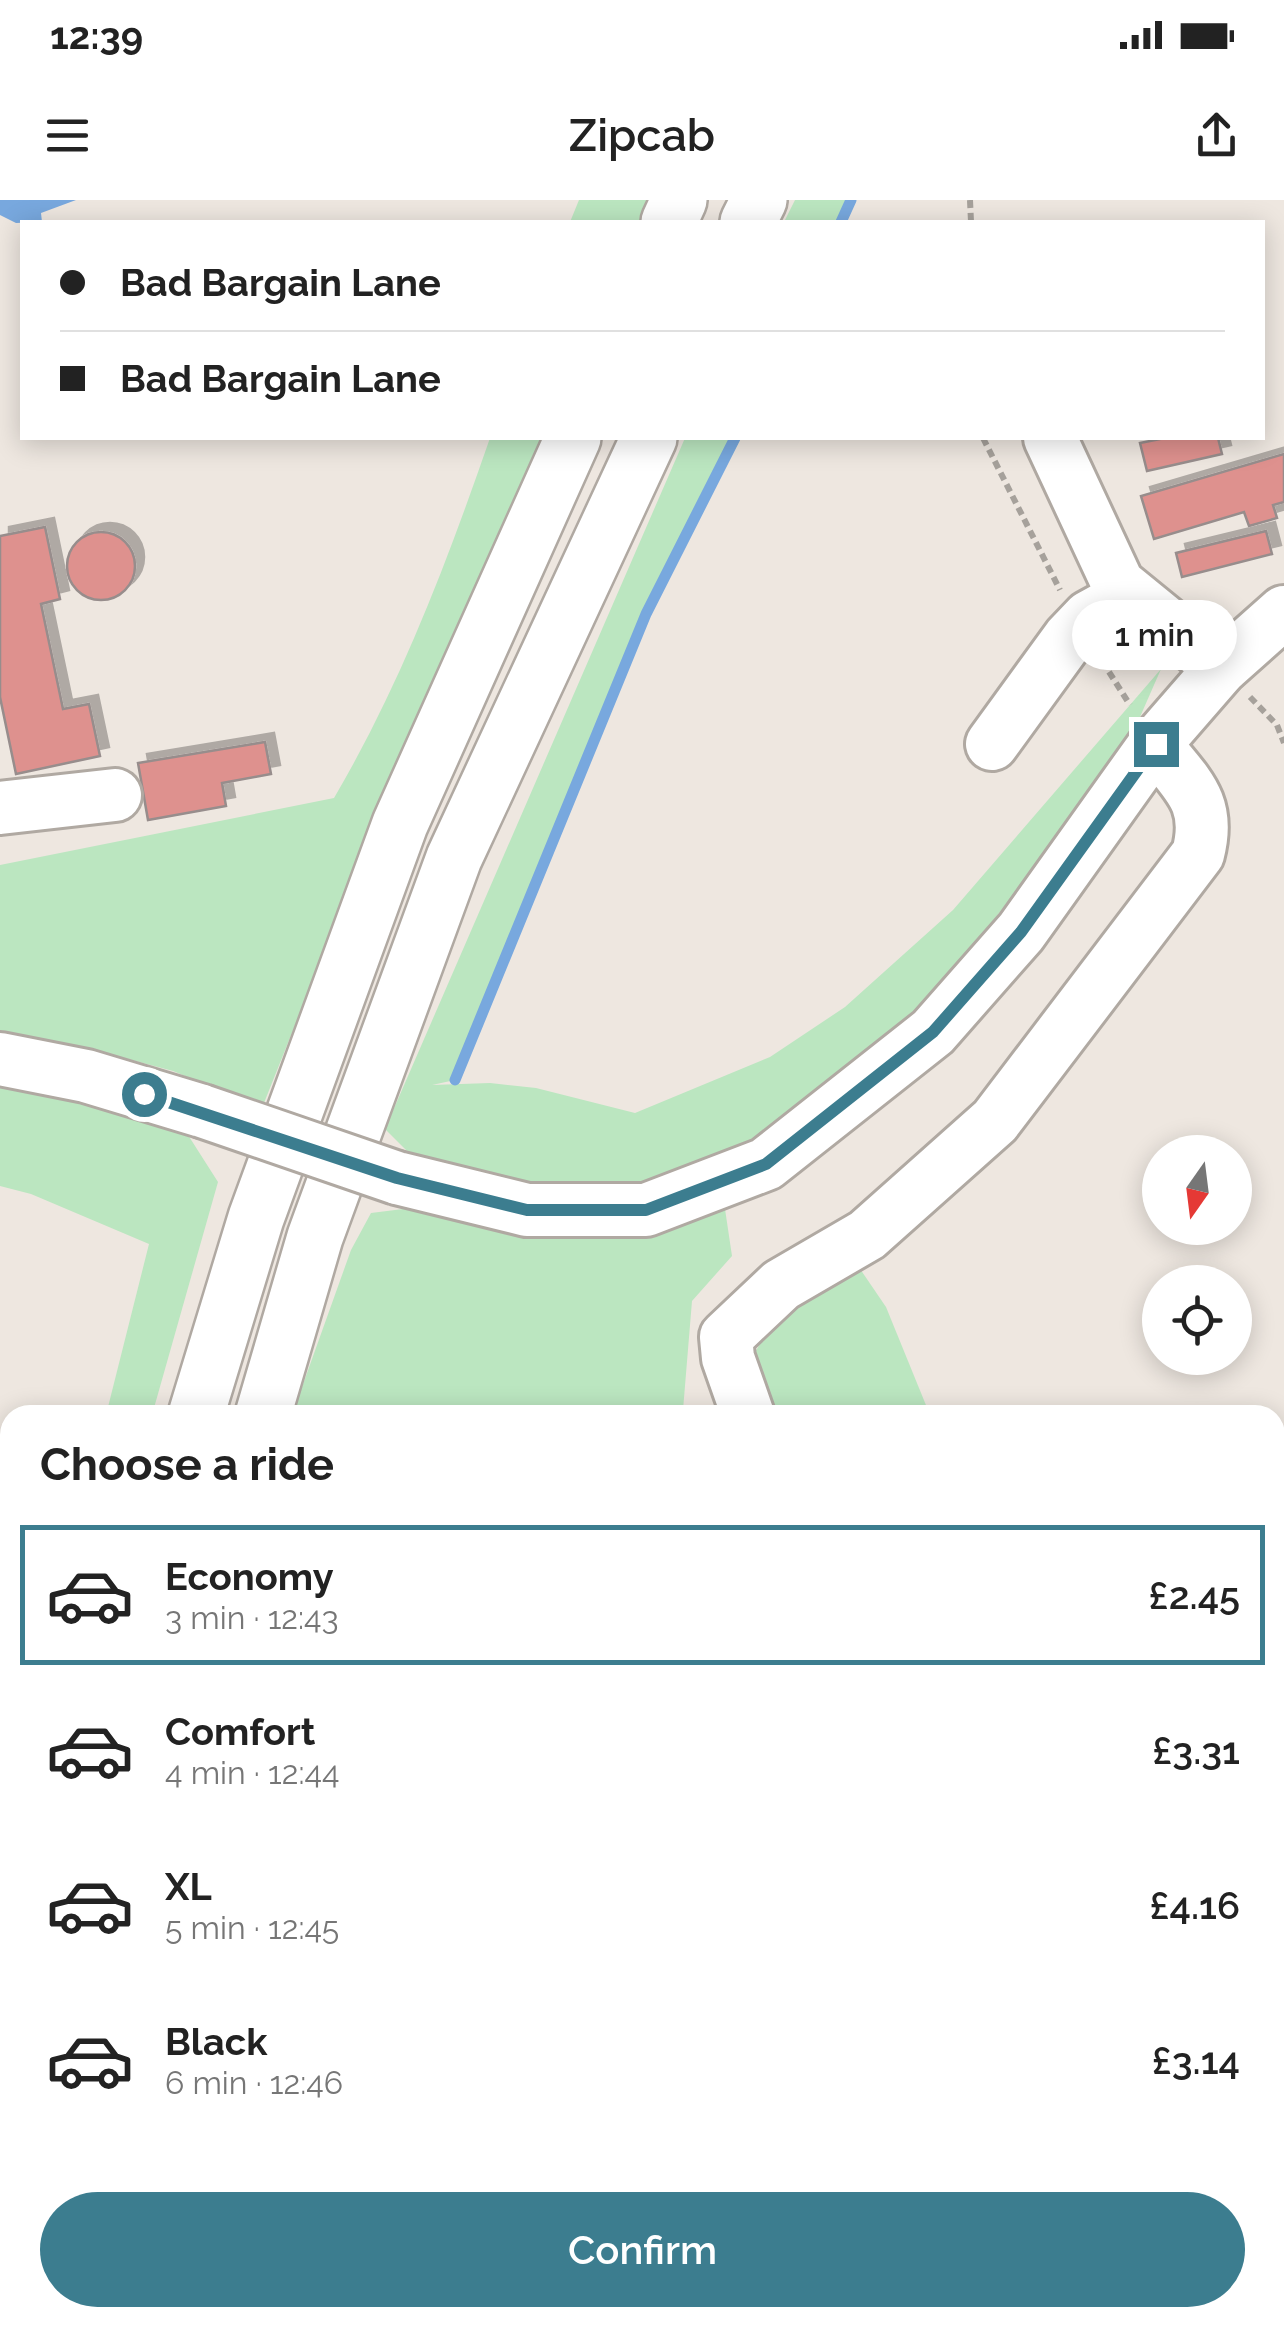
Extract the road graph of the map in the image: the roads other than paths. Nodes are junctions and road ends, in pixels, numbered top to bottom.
1 (571, 440) edge
2 (648, 440) edge
3 (1051, 440) edge
4 (1129, 596) junction
5 (1284, 612) edge
6 (1221, 668) junction
7 (992, 744) dead end
8 (1156, 744) junction
9 (114, 795) dead end
10 (0, 808) edge
11 (0, 1060) edge
12 (199, 1405) edge
13 (266, 1405) edge
14 (744, 1405) edge

1 - 12 highway
2 - 13 highway
3 - 4 lane
4 - 6 lane
4 - 7 lane
5 - 6 lane
6 - 8 lane
8 - 11 lane, bridge
8 - 14 lane
9 - 10 lane

